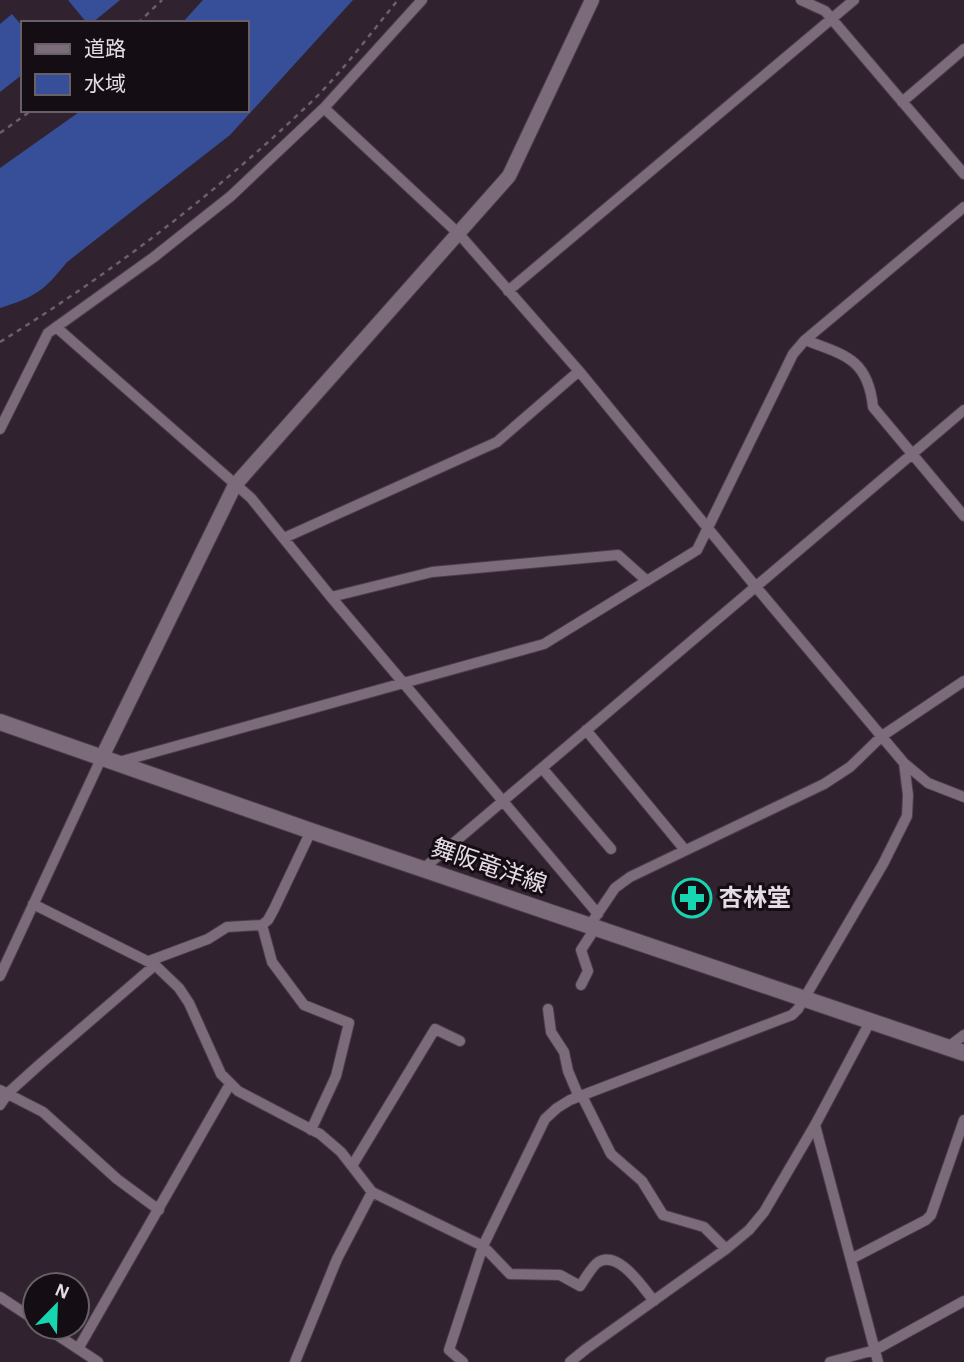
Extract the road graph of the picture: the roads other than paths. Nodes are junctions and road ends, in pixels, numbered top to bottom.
1 (422, 0) edge
2 (592, 0) edge
3 (801, 0) edge
4 (854, 0) edge
5 (832, 19) junction
6 (964, 49) edge
7 (902, 102) junction
8 (324, 108) junction
9 (964, 174) edge
10 (964, 207) edge
11 (459, 234) junction
12 (508, 291) junction
13 (57, 327) junction
14 (805, 340) junction
15 (579, 371) junction
16 (964, 410) edge
17 (0, 429) edge
18 (912, 454) junction
19 (235, 485) junction
20 (964, 516) edge
21 (707, 528) junction
22 (284, 538) junction
23 (647, 581) junction
24 (755, 587) junction
25 (331, 597) junction
26 (964, 681) edge
27 (403, 683) junction
28 (0, 722) edge
29 (586, 730) junction
30 (882, 736) junction
31 (107, 761) junction
32 (904, 763) junction
33 (542, 768) junction
34 (964, 797) edge
35 (503, 801) junction
36 (311, 831) junction
37 (611, 849) dead end
38 (685, 850) junction
39 (424, 868) junction
40 (33, 904) junction
41 (595, 922) junction
42 (262, 925) junction
43 (152, 963) junction
44 (3, 964) edge
45 (0, 976) edge
46 (581, 985) dead end
47 (804, 997) junction
48 (548, 1009) dead end
49 (871, 1020) junction
50 (964, 1035) edge
51 (460, 1041) dead end
52 (948, 1047) junction
53 (964, 1053) edge
54 (230, 1084) junction
55 (4, 1092) edge
56 (580, 1096) junction
57 (0, 1105) edge
58 (964, 1120) edge
59 (815, 1125) junction
60 (311, 1130) junction
61 (352, 1166) junction
62 (372, 1192) junction
63 (159, 1210) junction
64 (483, 1246) junction
65 (726, 1250) junction
66 (851, 1259) junction
67 (0, 1297) edge
68 (654, 1301) junction
69 (964, 1301) edge
70 (21, 1311) edge
71 (66, 1341) edge
72 (78, 1349) junction
73 (875, 1350) junction
74 (98, 1362) edge
75 (295, 1362) edge
76 (463, 1362) edge
77 (570, 1362) edge
78 (830, 1362) edge
79 (878, 1362) edge

1 - 8 street
2 - 11 street
3 - 5 street
4 - 5 street
5 - 7 street
5 - 12 street
6 - 7 street
7 - 9 street
8 - 11 street
8 - 13 street
10 - 14 street
11 - 12 street
11 - 19 street
12 - 15 street
13 - 17 street
13 - 19 street
14 - 18 street
14 - 21 street
15 - 21 street
15 - 22 street
16 - 18 street
18 - 20 street
18 - 24 street
19 - 22 street
19 - 31 street
21 - 23 street
21 - 24 street
22 - 25 street
23 - 25 street
23 - 27 street
24 - 29 street
24 - 30 street
25 - 27 street
26 - 30 street
27 - 31 street
27 - 35 street
28 - 31 main road, 舞阪竜洋線
29 - 33 street
29 - 38 street
30 - 32 street
30 - 38 street
31 - 36 main road, 舞阪竜洋線
31 - 40 street
32 - 34 street
32 - 47 street
33 - 35 street
33 - 37 street
35 - 39 street
35 - 41 street
36 - 39 main road, 舞阪竜洋線
36 - 42 street
38 - 41 street
39 - 41 main road, 舞阪竜洋線
40 - 43 street
40 - 44 street
41 - 46 street
41 - 47 main road, 舞阪竜洋線
42 - 43 street
42 - 60 street
43 - 54 street
43 - 55 street
44 - 45 street
47 - 49 main road, 舞阪竜洋線
47 - 56 street
48 - 56 street
49 - 52 main road, 舞阪竜洋線
49 - 59 street
50 - 52 street
51 - 61 street
52 - 53 main road, 舞阪竜洋線
54 - 60 street
54 - 63 street
55 - 57 street
55 - 63 street
56 - 64 street
56 - 65 street
58 - 66 street
59 - 65 street
59 - 66 street
60 - 61 street
61 - 62 street
62 - 64 street
62 - 75 street
63 - 72 street
64 - 68 street
64 - 76 street
65 - 68 street
66 - 73 street
67 - 70 street
68 - 77 street
69 - 73 street
71 - 72 street
72 - 74 street
73 - 78 street
73 - 79 street

